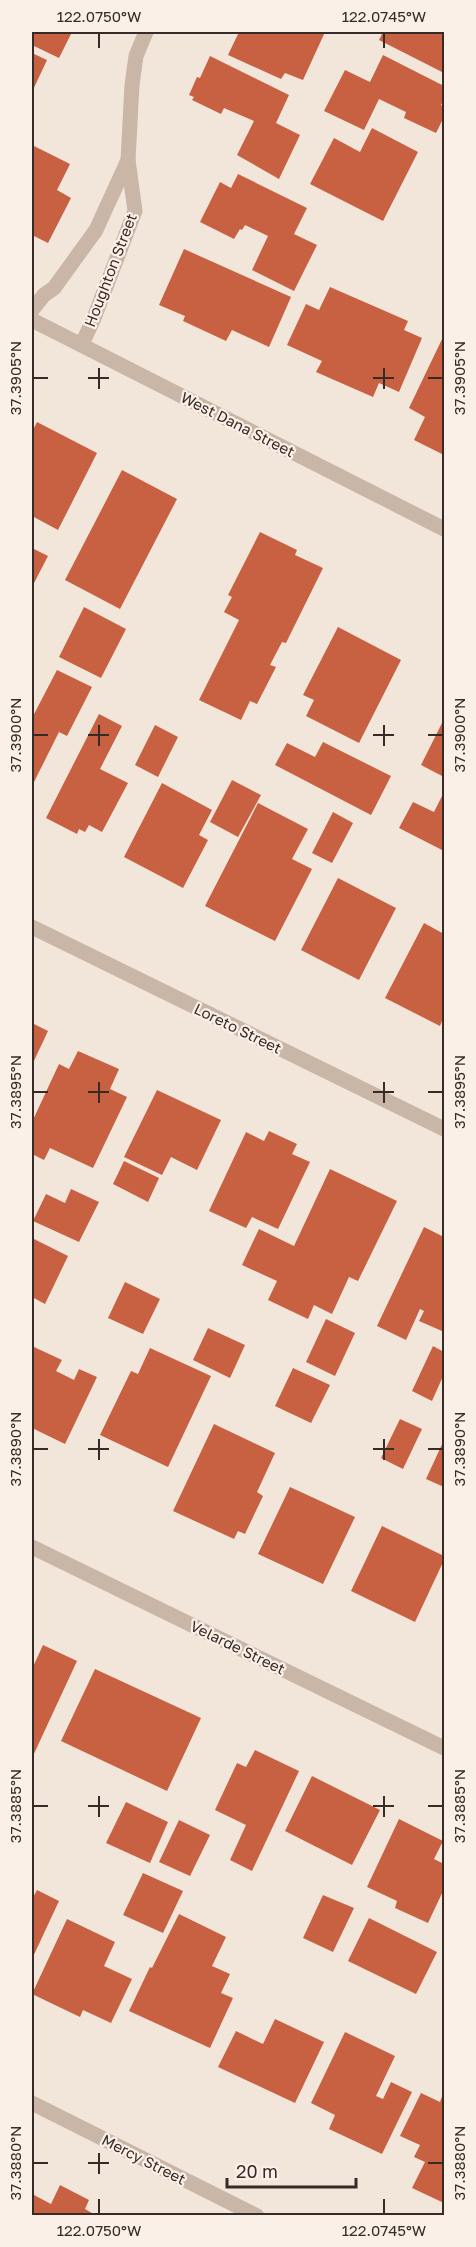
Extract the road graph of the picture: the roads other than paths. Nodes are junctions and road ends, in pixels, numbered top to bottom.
1 (146, 32) edge
2 (128, 160) junction
3 (32, 310) edge
4 (32, 320) edge
5 (82, 344) junction
6 (444, 529) edge
7 (32, 927) edge
8 (444, 1130) edge
9 (32, 1547) edge
10 (444, 1748) edge
11 (32, 2103) edge
12 (257, 2216) edge

1 - 2 street, Houghton Street
2 - 3 street, Houghton Street
2 - 5 street, Houghton Street
4 - 5 street, West Dana Street
5 - 6 street, West Dana Street
7 - 8 street, Loreto Street
9 - 10 street, Velarde Street
11 - 12 street, Mercy Street

